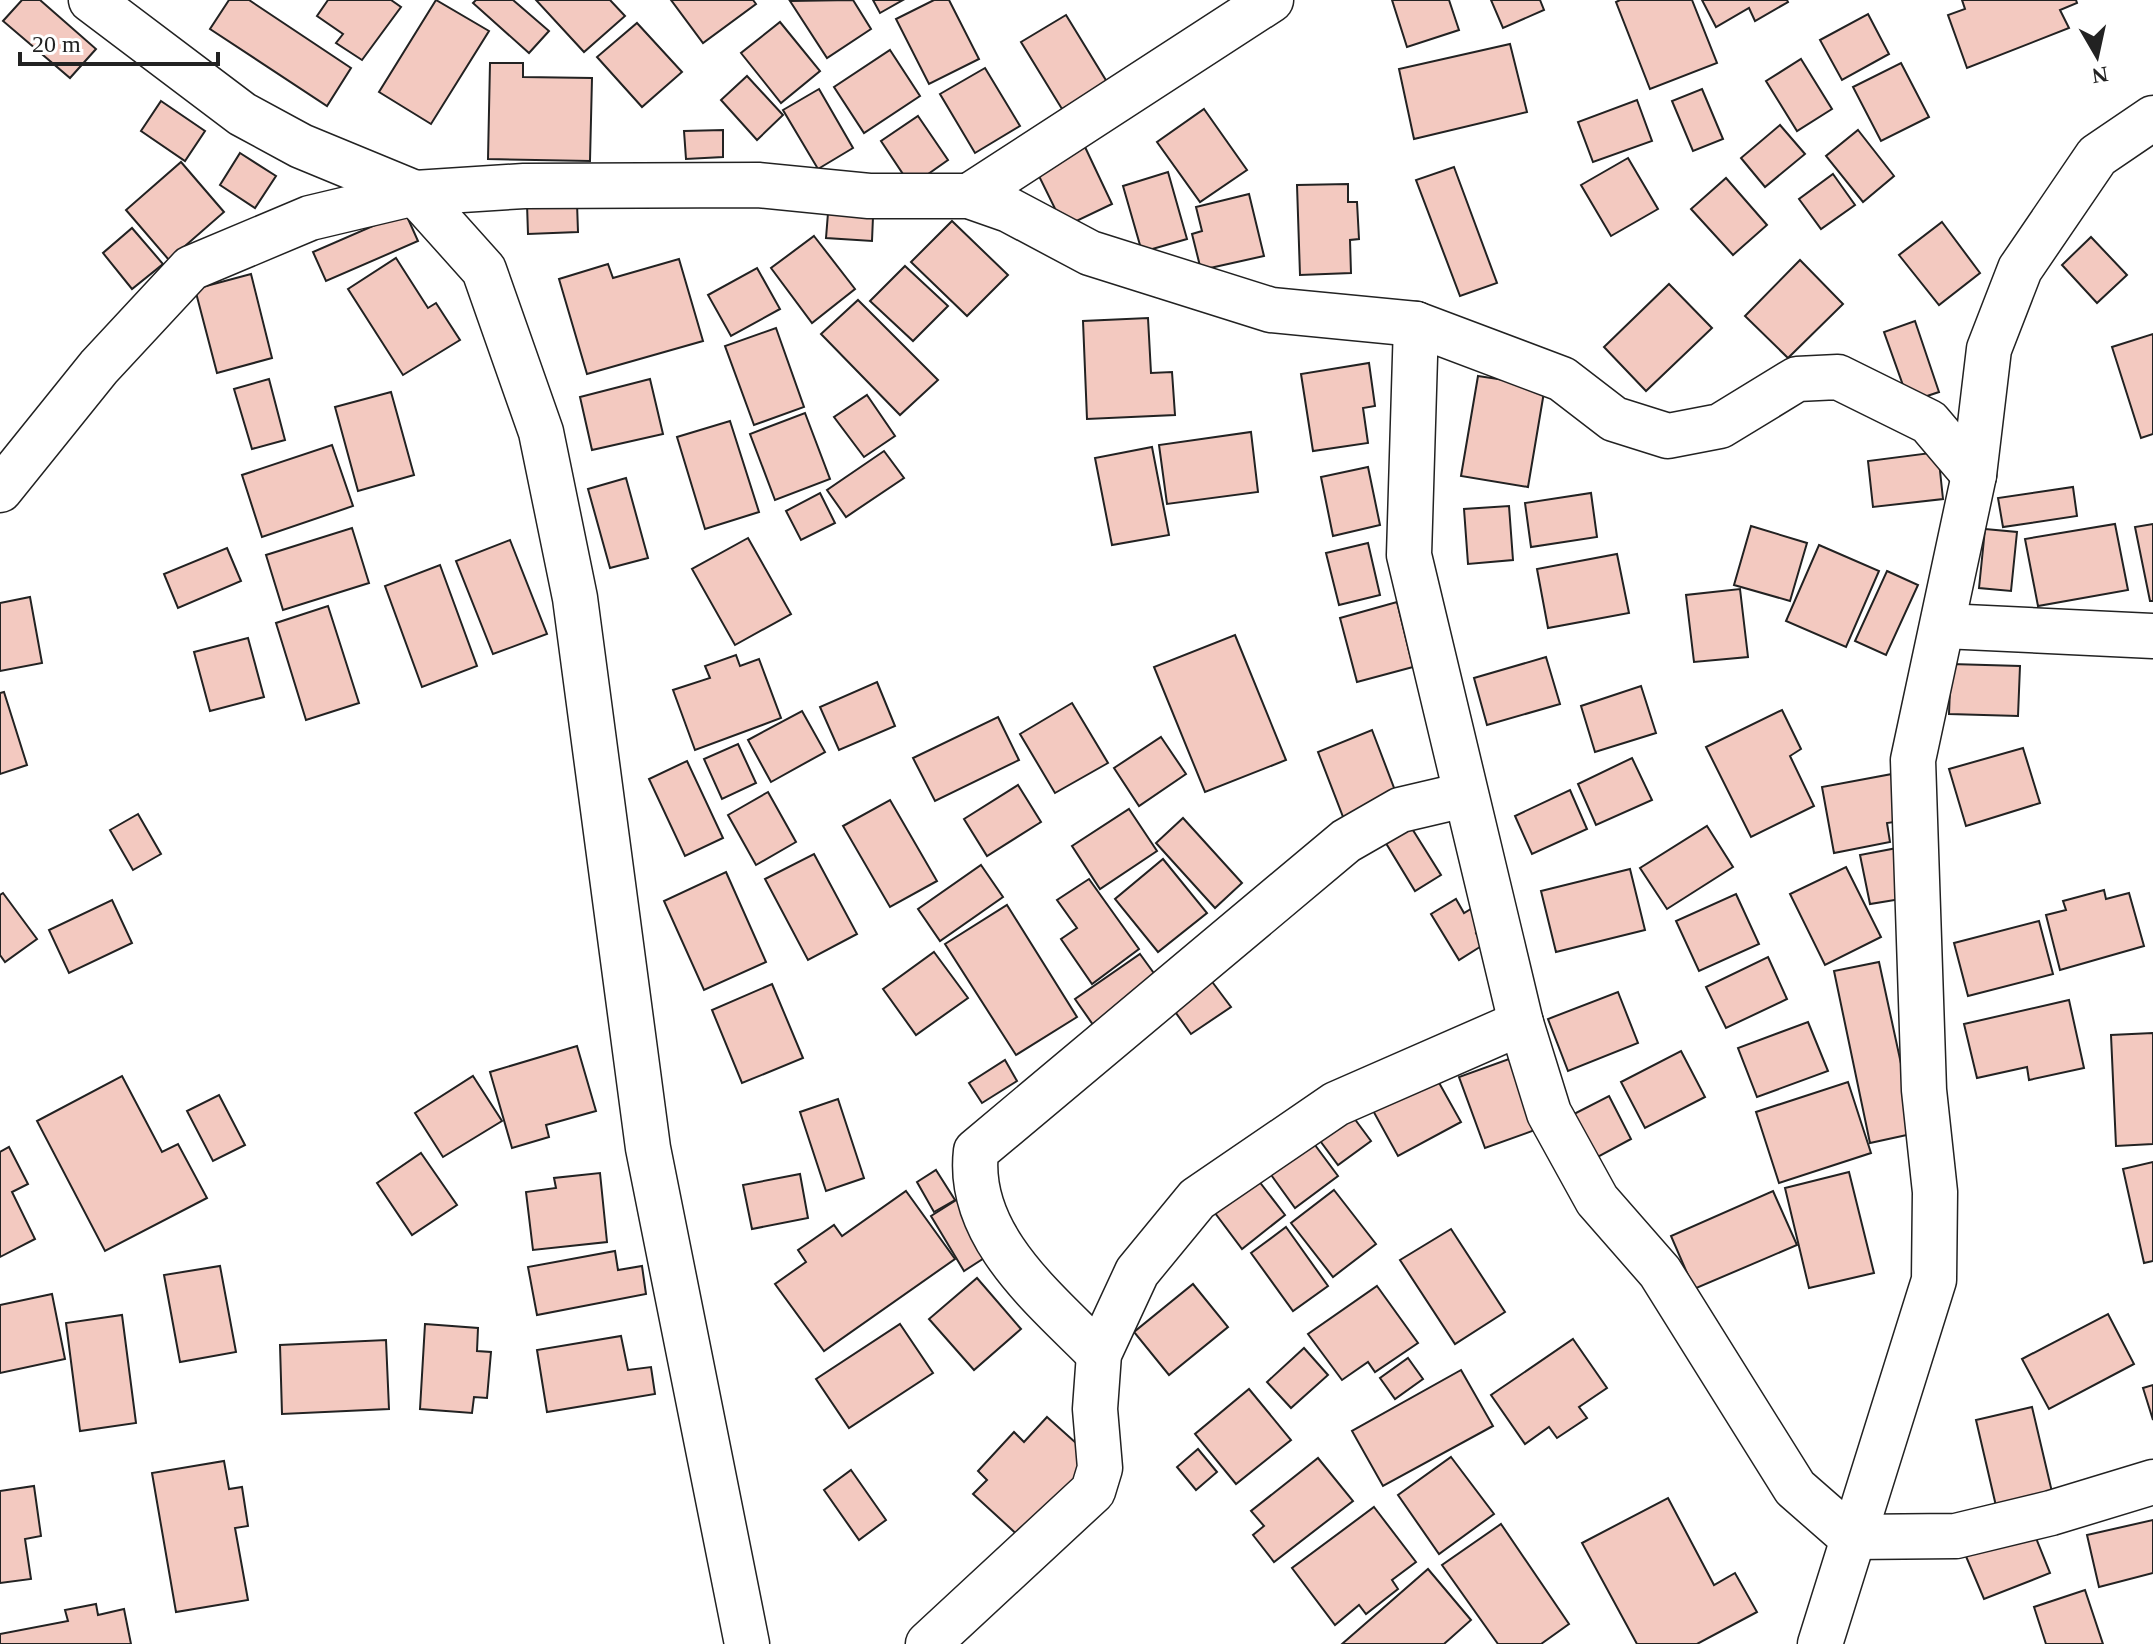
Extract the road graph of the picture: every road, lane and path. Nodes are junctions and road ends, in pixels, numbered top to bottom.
1 (91, 0) edge
2 (1271, 0) edge
3 (2153, 118) edge
4 (415, 193) junction
5 (969, 196) junction
6 (1416, 324) junction
7 (1974, 475) junction
8 (0, 490) edge
9 (1944, 626) junction
10 (2153, 636) edge
11 (1464, 795) junction
12 (1521, 1023) junction
13 (1099, 1354) junction
14 (2153, 1482) edge
15 (1851, 1537) junction
16 (747, 1644) edge
17 (928, 1644) edge
18 (1820, 1644) edge

1 - 4 street
2 - 5 street
3 - 7 street
4 - 5 street
4 - 8 street
4 - 16 street
5 - 6 street
6 - 7 street
6 - 11 street
7 - 9 street
9 - 10 street
9 - 15 street
11 - 12 street
11 - 13 street
12 - 13 street
12 - 15 street
13 - 17 street
14 - 15 street
15 - 18 street

